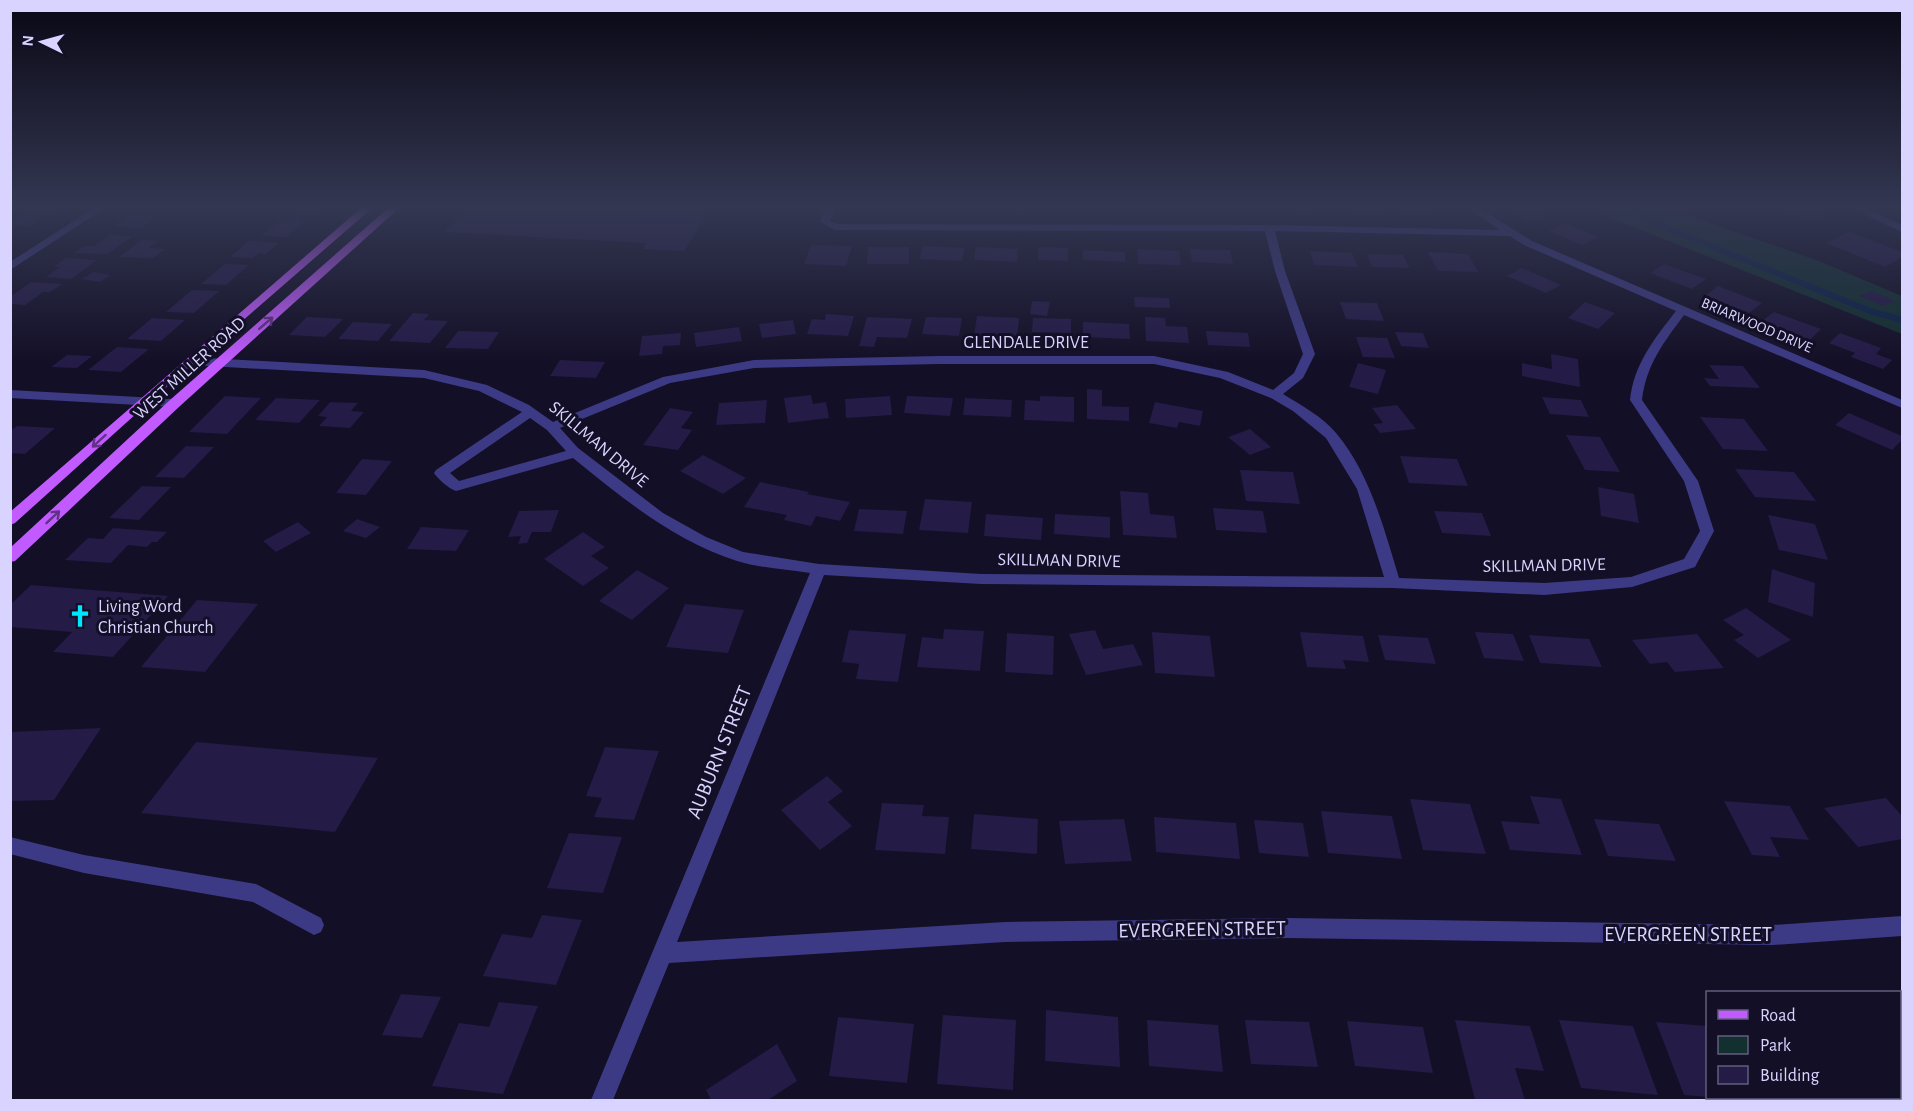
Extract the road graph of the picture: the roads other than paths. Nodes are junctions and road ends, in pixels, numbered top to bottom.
1 (307, 260) edge
2 (336, 260) edge
3 (1277, 260) edge
4 (1570, 260) edge
5 (1682, 310) junction
6 (191, 361) junction
7 (222, 362) junction
8 (10, 394) edge
9 (1275, 395) junction
10 (143, 401) junction
11 (175, 403) junction
12 (1902, 404) edge
13 (531, 412) junction
14 (552, 427) junction
15 (576, 453) junction
16 (10, 520) edge
17 (10, 557) edge
18 (819, 569) junction
19 (1393, 583) junction
20 (10, 845) edge
21 (314, 925) dead end
22 (1902, 926) edge
23 (661, 953) junction
24 (602, 1101) edge

1 - 6 main road, WEST MILLER ROAD
7 -> 2 main road, WEST MILLER ROAD
3 - 9 street
4 - 5 street, BRIARWOOD DRIVE
5 - 12 street, BRIARWOOD DRIVE
5 - 19 street, SKILLMAN DRIVE
6 - 7 street, SKILLMAN DRIVE
6 - 10 main road, WEST MILLER ROAD
7 - 11 main road, WEST MILLER ROAD
7 - 13 street, SKILLMAN DRIVE
8 - 10 street
9 - 14 street, GLENDALE DRIVE
9 - 19 street, GLENDALE DRIVE
10 - 11 street
10 -> 16 main road, WEST MILLER ROAD
17 -> 11 main road, WEST MILLER ROAD
13 - 14 street, SKILLMAN DRIVE
13 - 15 street
14 - 15 street, SKILLMAN DRIVE
15 - 18 street, SKILLMAN DRIVE
18 - 19 street, SKILLMAN DRIVE
18 - 23 street, AUBURN STREET
20 - 21 street
22 - 23 street, EVERGREEN STREET
23 - 24 street

